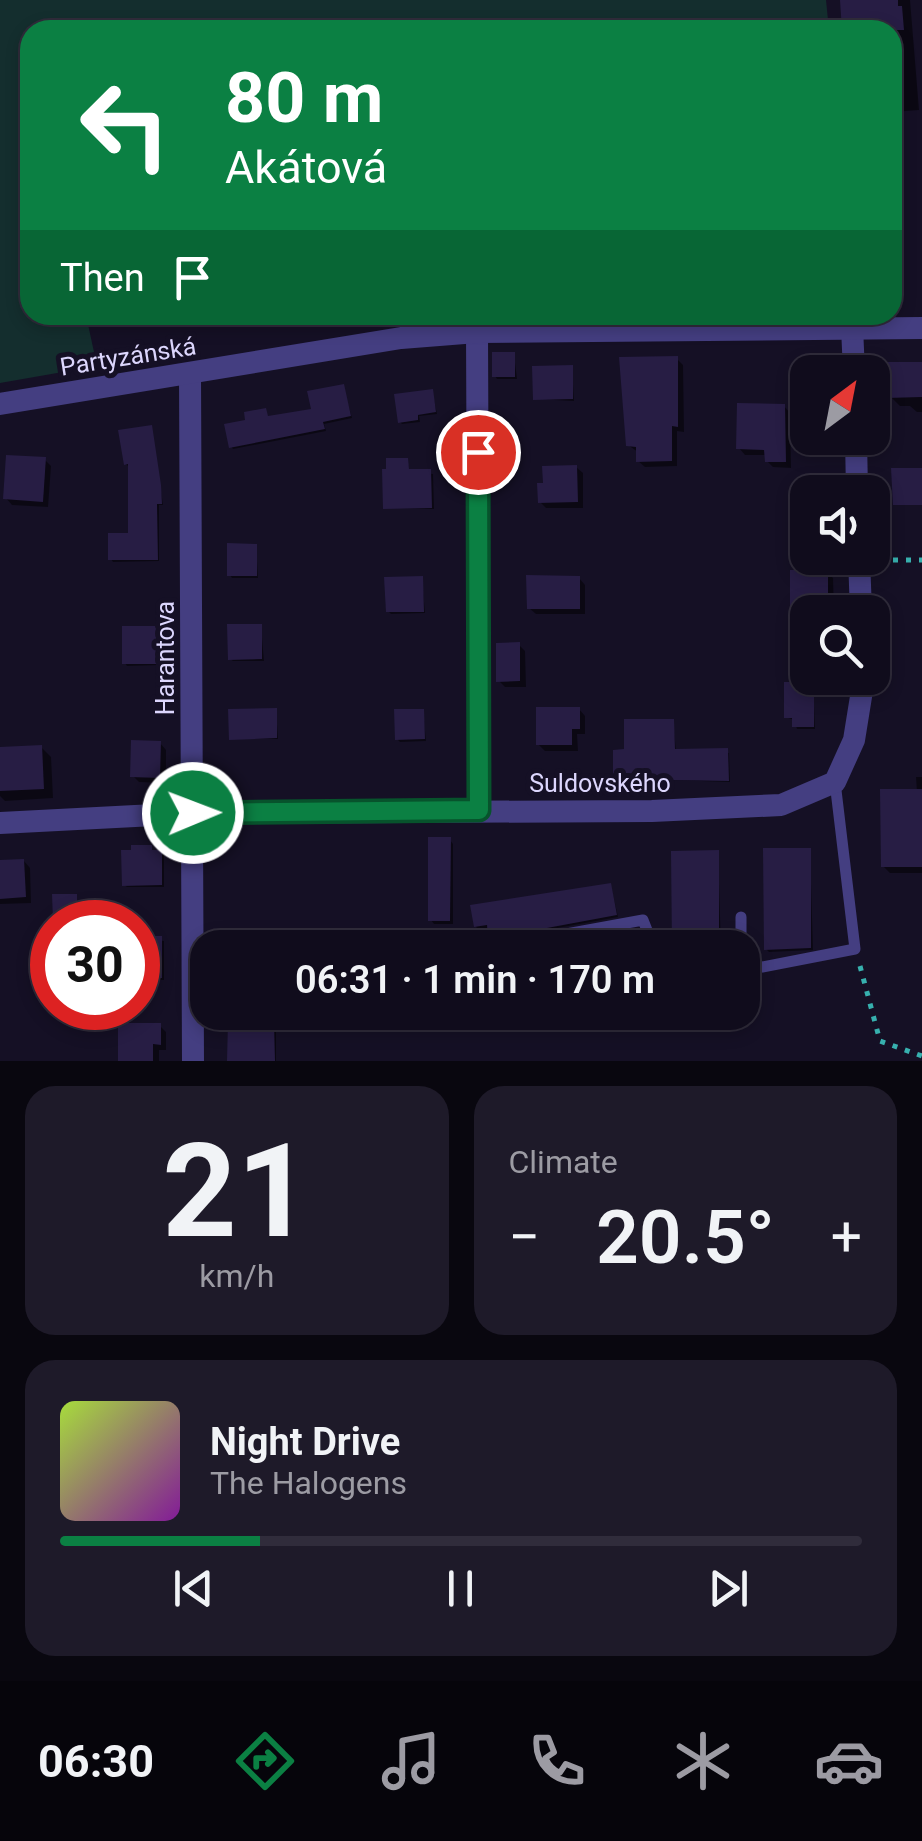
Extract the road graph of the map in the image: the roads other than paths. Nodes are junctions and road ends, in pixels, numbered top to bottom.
1 (852, 326) junction
2 (922, 328) edge
3 (477, 332) junction
4 (853, 355) edge
5 (190, 374) junction
6 (0, 404) edge
7 (861, 695) edge
8 (836, 782) junction
9 (479, 810) junction
10 (193, 813) junction
11 (0, 823) edge
12 (740, 917) dead end
13 (588, 930) edge
14 (647, 930) edge
15 (740, 930) edge
16 (760, 967) edge
17 (193, 1061) edge

1 - 2 street, Partyzánská
1 - 3 street, Partyzánská
1 - 4 street
3 - 5 street, Partyzánská
3 - 9 street
5 - 6 street, Partyzánská
5 - 10 street, Harantova
7 - 8 street
8 - 9 street, Suldovského
8 - 16 lane
9 - 10 street, Suldovského
10 - 11 street, Suldovského
10 - 17 street, Harantova
12 - 15 lane
13 - 14 lane

